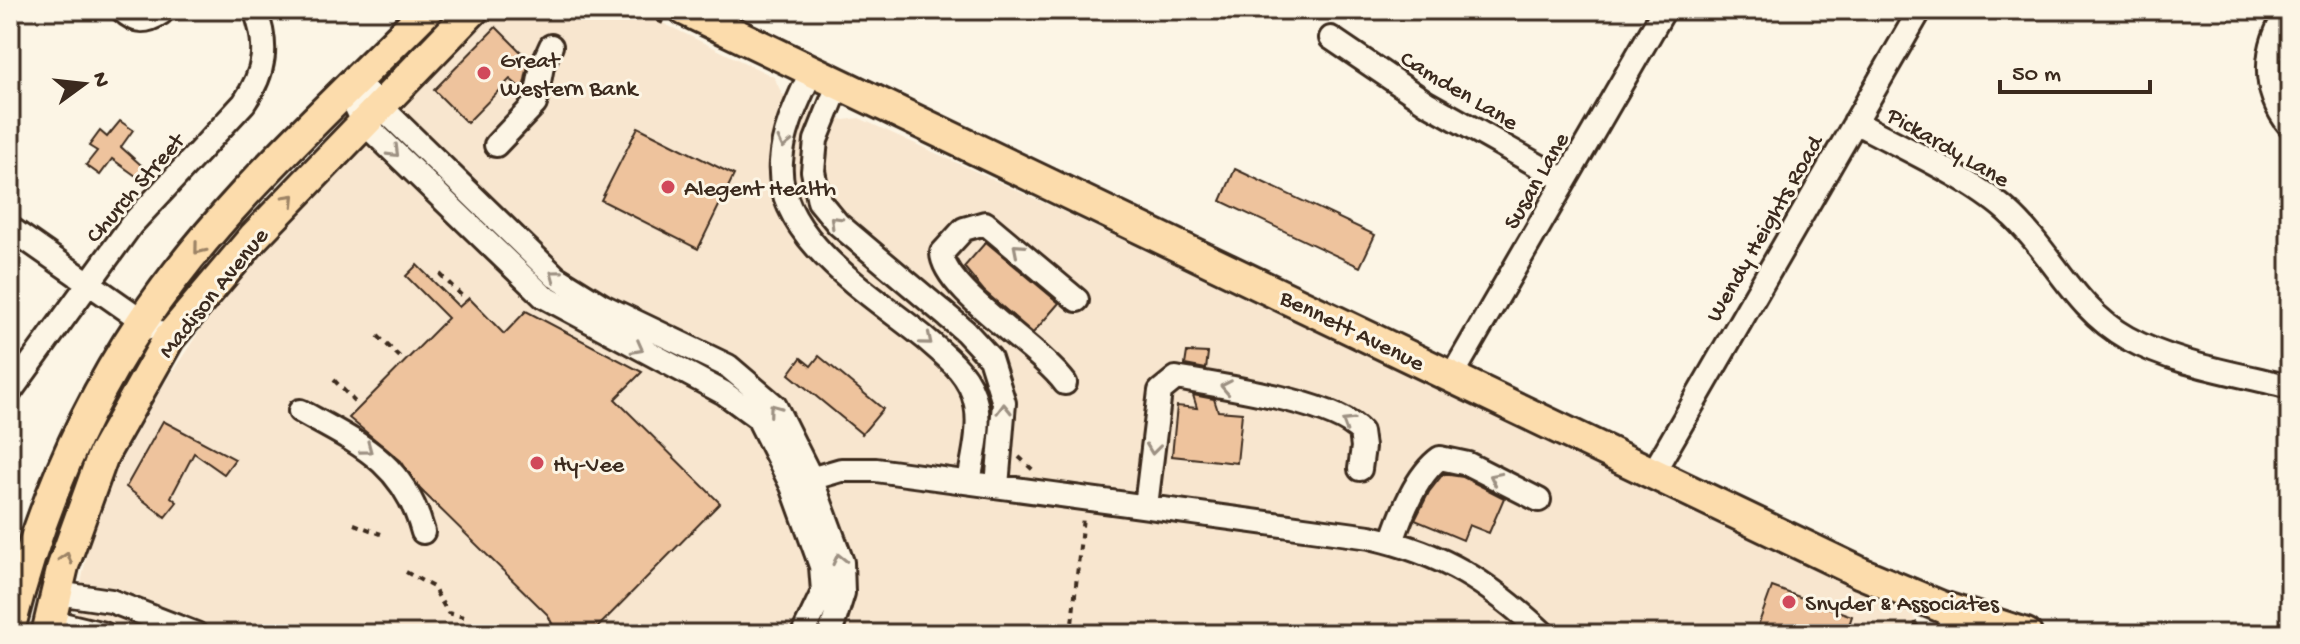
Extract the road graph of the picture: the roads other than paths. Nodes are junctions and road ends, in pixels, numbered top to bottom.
1 (122, 10) edge
2 (255, 10) edge
3 (427, 10) edge
4 (473, 10) edge
5 (685, 10) edge
6 (1664, 10) edge
7 (1920, 10) edge
8 (2289, 10) edge
9 (161, 13) dead end
10 (1331, 38) dead end
11 (551, 46) dead end
12 (812, 70) junction
13 (839, 83) junction
14 (348, 90) junction
15 (372, 115) junction
16 (1855, 122) junction
17 (2290, 126) edge
18 (496, 145) dead end
19 (1564, 180) junction
20 (10, 228) edge
21 (87, 281) junction
22 (1077, 300) dead end
23 (142, 322) junction
24 (169, 338) junction
25 (1452, 376) junction
26 (1065, 383) dead end
27 (2290, 387) edge
28 (10, 391) edge
29 (300, 411) dead end
30 (1360, 469) dead end
31 (1653, 473) junction
32 (801, 482) junction
33 (969, 482) junction
34 (997, 486) junction
35 (1539, 500) dead end
36 (1146, 506) junction
37 (423, 532) dead end
38 (1392, 542) junction
39 (12, 610) edge
40 (51, 616) edge
41 (1950, 622) edge
42 (104, 634) edge
43 (196, 634) edge
44 (803, 634) edge
45 (830, 634) edge
46 (1544, 634) edge
47 (2026, 634) edge

1 - 9 street
2 - 21 street, Church Street
3 - 14 main road, Madison Avenue
4 - 15 main road, Madison Avenue
5 - 12 main road, Bennett Avenue
6 - 19 street, Susan Lane
7 - 16 street, Wendy Heights Road
8 - 17 street
10 - 19 street, Camden Lane
11 - 18 street
12 - 13 main road, Bennett Avenue
12 -> 33 street
13 - 25 main road, Bennett Avenue
34 -> 13 street
14 - 15 street
14 -> 23 main road, Madison Avenue
24 -> 15 main road, Madison Avenue
15 - 32 street
16 - 27 street, Pickardy Lane
16 - 31 street, Wendy Heights Road
19 - 25 street, Susan Lane
20 - 21 street
21 - 23 street
21 - 28 street, Church Street
22 -> 26 street
23 - 24 street
23 - 39 main road, Madison Avenue
40 -> 24 main road, Madison Avenue
25 - 31 main road, Bennett Avenue
29 -> 37 street
30 -> 36 street
31 - 41 main road, Bennett Avenue
32 - 33 street
32 - 44 street
45 -> 32 street
33 - 34 street
34 - 36 street
35 -> 38 street
36 - 38 street
38 - 46 street
39 - 40 main road
40 - 42 street
40 - 43 street
41 - 47 main road, Bennett Avenue

